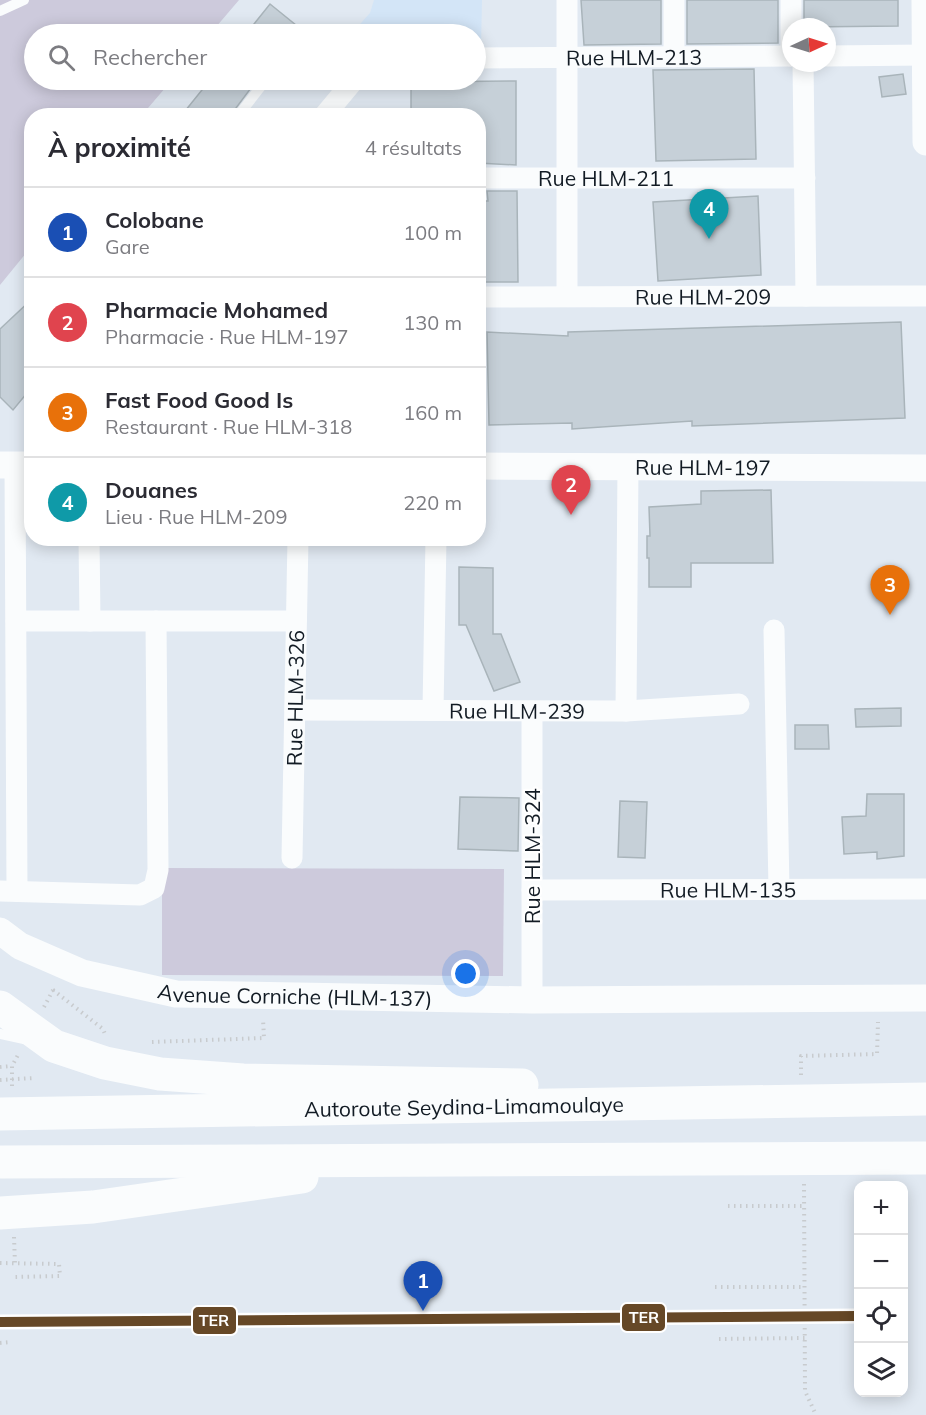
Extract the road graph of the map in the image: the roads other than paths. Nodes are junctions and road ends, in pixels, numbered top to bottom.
1 (24, 0) edge
2 (567, 0) edge
3 (674, 0) edge
4 (791, 0) edge
5 (925, 0) edge
6 (0, 11) edge
7 (791, 18) edge
8 (926, 55) edge
9 (782, 56) edge
10 (836, 56) edge
11 (567, 57) junction
12 (674, 57) junction
13 (486, 58) edge
14 (804, 72) edge
15 (258, 90) edge
16 (346, 90) edge
17 (244, 108) edge
18 (331, 108) edge
19 (926, 142) edge
20 (486, 178) edge
21 (567, 178) junction
22 (805, 178) junction
23 (567, 296) junction
24 (806, 296) junction
25 (926, 296) edge
26 (486, 297) edge
27 (15, 465) edge
28 (486, 466) edge
29 (627, 466) junction
30 (926, 468) edge
31 (89, 546) edge
32 (298, 546) edge
33 (436, 546) edge
34 (16, 621) junction
35 (90, 621) junction
36 (156, 621) junction
37 (296, 621) junction
38 (774, 630) dead end
39 (739, 704) dead end
40 (295, 710) junction
41 (433, 710) junction
42 (532, 711) junction
43 (626, 711) junction
44 (8, 728) edge
45 (292, 858) dead end
46 (778, 889) junction
47 (926, 889) edge
48 (532, 890) junction
49 (9, 891) edge
50 (0, 931) edge
51 (926, 998) edge
52 (532, 1000) junction
53 (0, 1007) edge
54 (0, 1034) edge
55 (54, 1046) junction
56 (778, 1100) junction
57 (926, 1100) edge
58 (0, 1114) edge
59 (926, 1158) edge
60 (415, 1160) junction
61 (0, 1162) edge
62 (0, 1213) edge

1 - 6 lane
2 - 11 street
3 - 12 street
4 - 7 street
5 - 8 street
8 - 10 street
8 - 19 street
9 - 12 street, Rue HLM-213
11 - 12 street, Rue HLM-213
11 - 13 street, Rue HLM-213
11 - 21 street
14 - 22 street
15 - 17 lane
16 - 18 street
20 - 21 street, Rue HLM-211
21 - 22 street, Rue HLM-211
21 - 23 street
22 - 24 street
23 - 24 street, Rue HLM-209
23 - 26 street, Rue HLM-209
24 - 25 street, Rue HLM-209
27 - 34 street
28 - 29 street, Rue HLM-197
29 - 30 street, Rue HLM-197
29 - 43 street
31 - 35 street
32 - 37 street, Rue HLM-326
33 - 41 street
34 - 35 street
34 - 44 street
35 - 36 street
36 - 37 street
36 - 49 street
37 - 40 street, Rue HLM-326
38 - 46 street
39 - 43 street, Rue HLM-239
40 - 41 street, Rue HLM-239
40 - 45 street, Rue HLM-326
41 - 42 street, Rue HLM-239
42 - 43 street, Rue HLM-239
42 - 48 street, Rue HLM-324
44 - 49 street
46 - 47 street, Rue HLM-135
46 - 48 street, Rue HLM-135
48 - 52 street, Rue HLM-324
50 - 52 street, Avenue Corniche (HLM-137)
51 - 52 street, Avenue Corniche (HLM-137)
53 - 55 highway
54 - 55 lane
55 - 56 highway
56 - 57 highway, Autoroute Seydina-Limamoulaye
56 - 58 highway, Autoroute Seydina-Limamoulaye
59 - 60 highway
60 - 61 highway
60 - 62 highway

